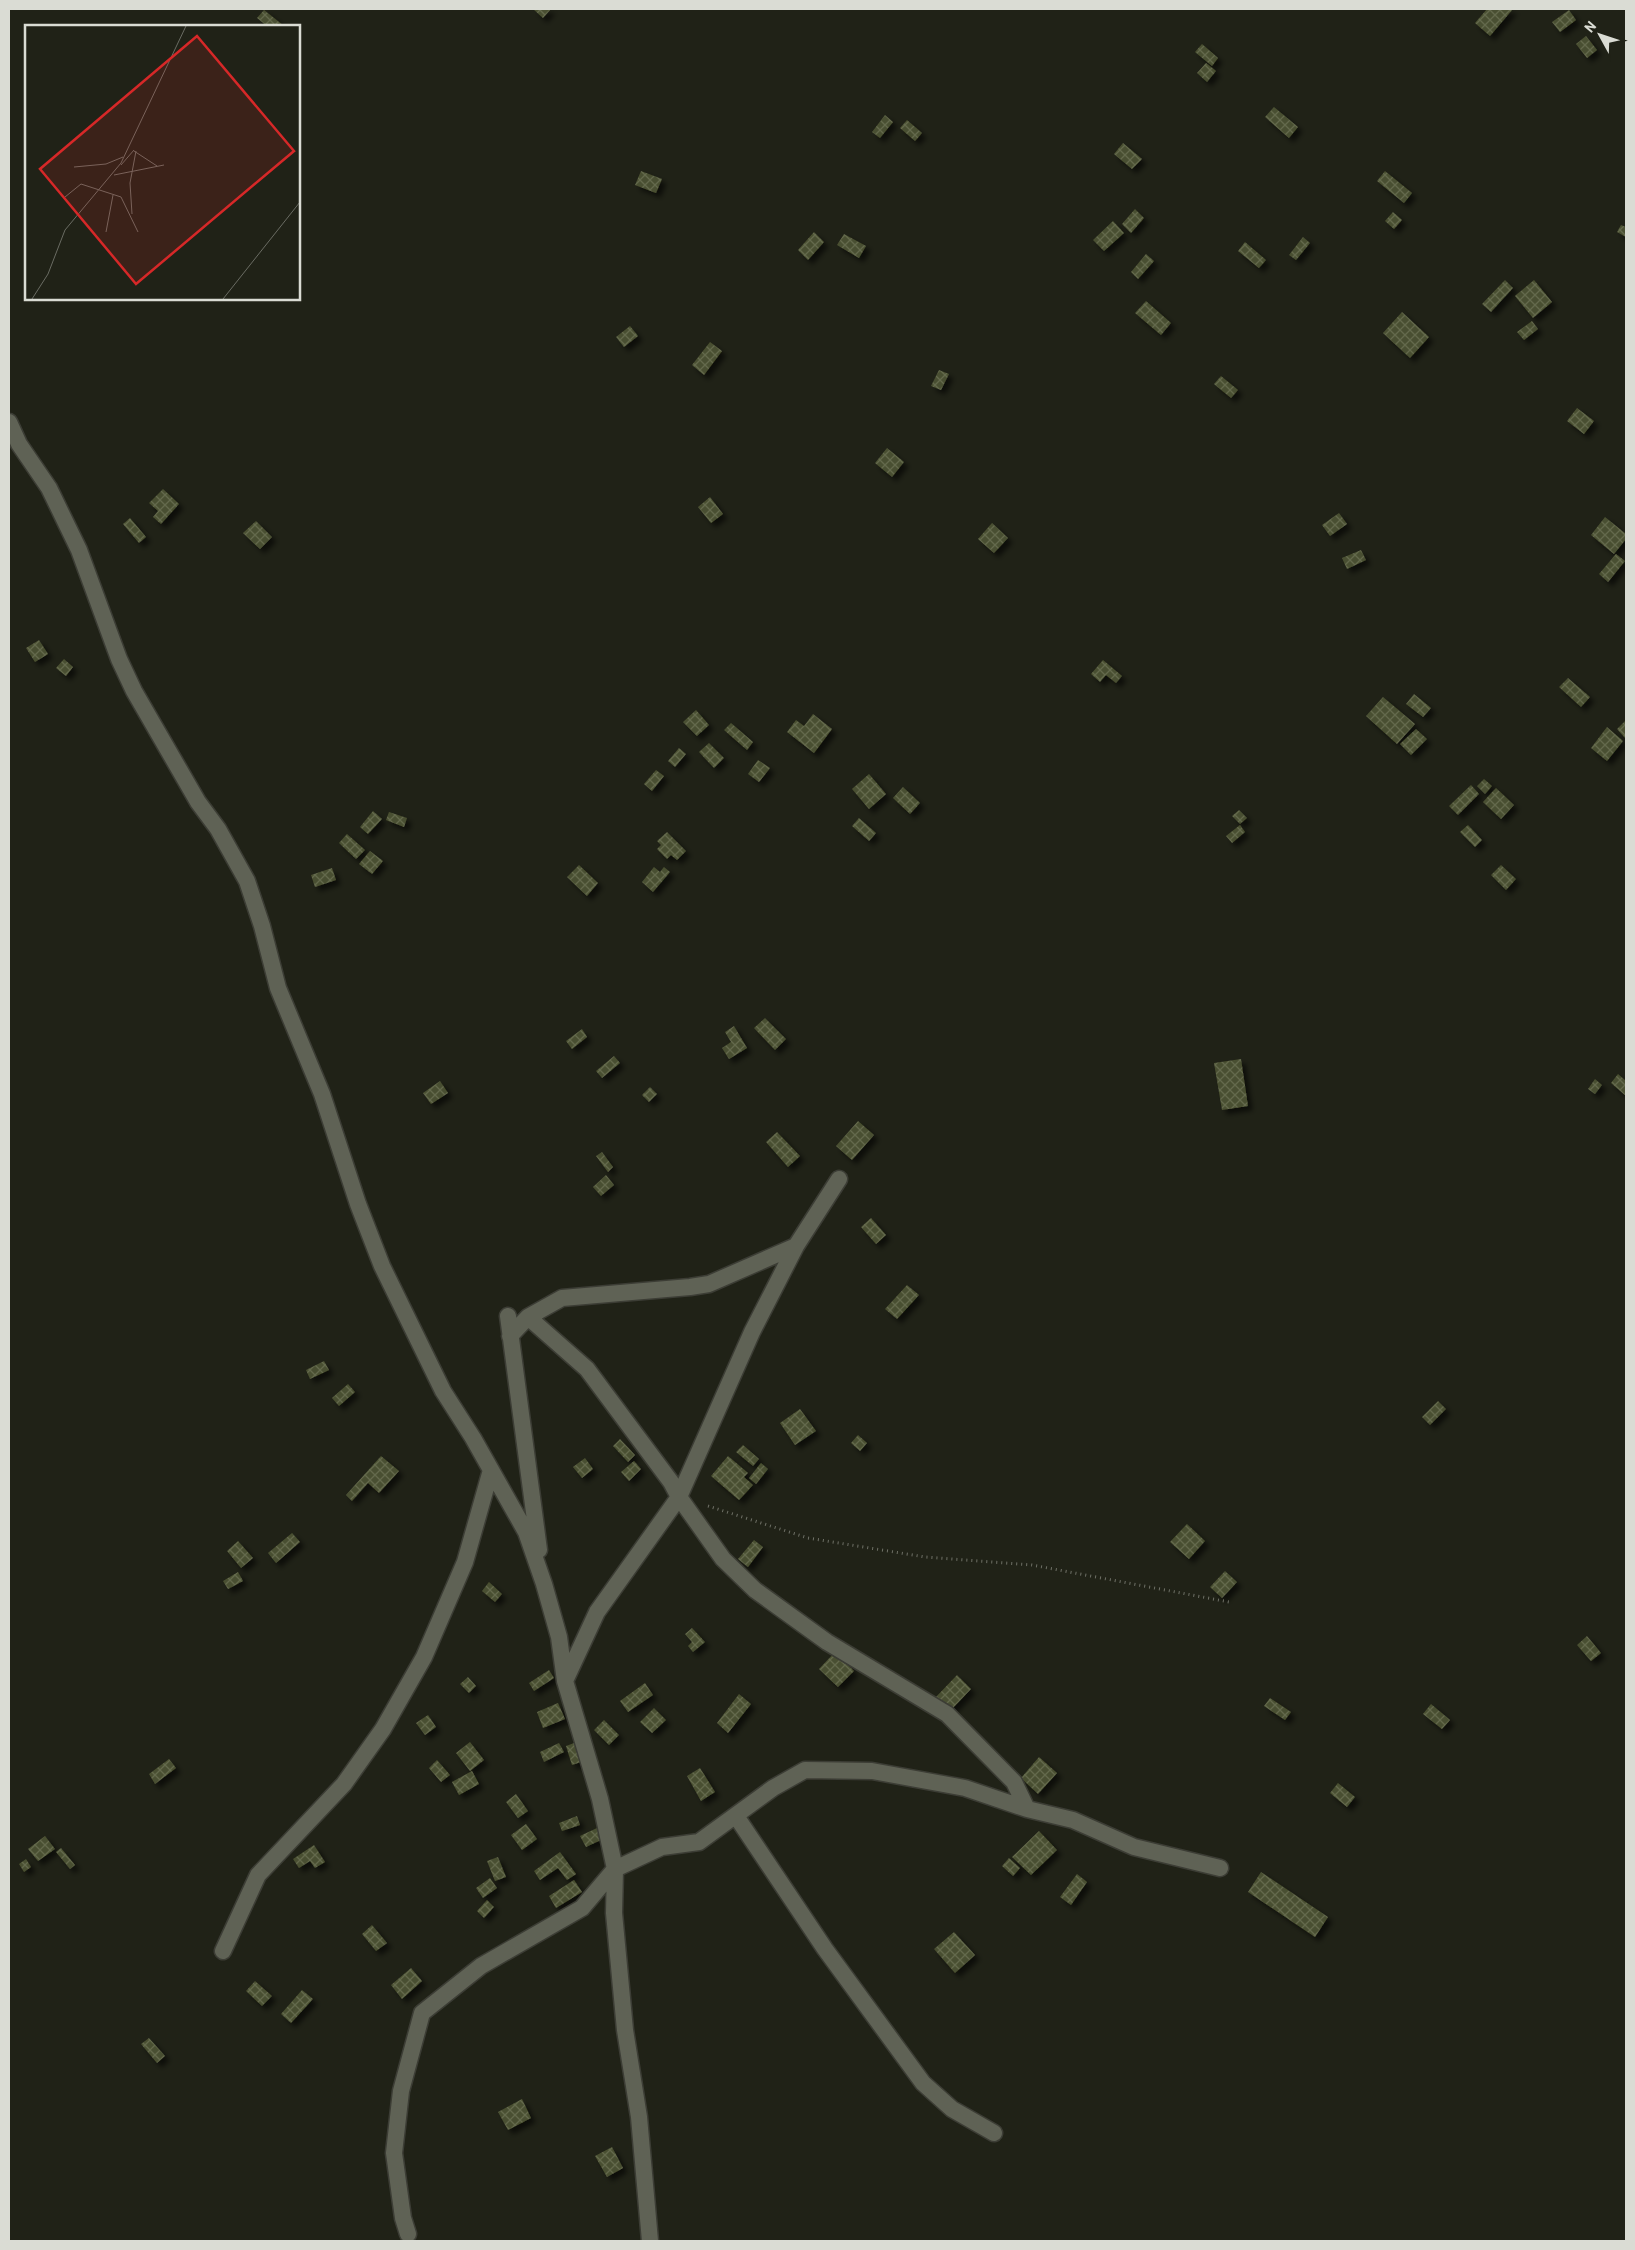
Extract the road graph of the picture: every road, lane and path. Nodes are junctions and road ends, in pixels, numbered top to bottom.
1 (9, 422) edge
2 (839, 1178) dead end
3 (796, 1246) junction
4 (508, 1316) dead end
5 (528, 1317) junction
6 (510, 1336) junction
7 (491, 1470) junction
8 (679, 1498) junction
9 (707, 1506) dead end
10 (544, 1584) junction
11 (1229, 1602) dead end
12 (565, 1681) junction
13 (1027, 1809) junction
14 (736, 1816) junction
15 (615, 1868) junction
16 (1220, 1868) dead end
17 (223, 1951) dead end
18 (994, 2133) dead end
19 (408, 2234) dead end
20 (650, 2241) edge

1 - 7 street
2 - 3 street
3 - 5 street
3 - 8 street
4 - 6 street
5 - 6 street
5 - 8 street
6 - 10 street
7 - 10 street
7 - 17 street
8 - 12 street
8 - 13 street
9 - 11 path
10 - 12 street
12 - 15 street
13 - 14 street
13 - 16 street
14 - 15 street
14 - 18 street
15 - 19 street
15 - 20 street

